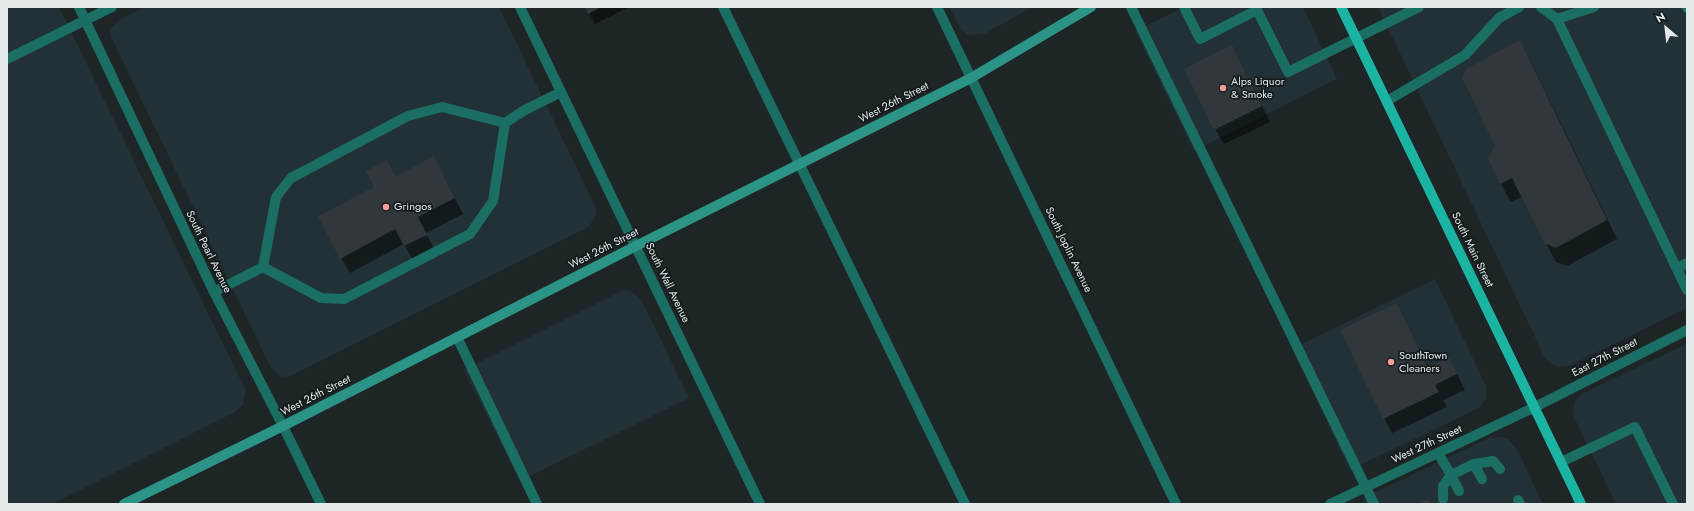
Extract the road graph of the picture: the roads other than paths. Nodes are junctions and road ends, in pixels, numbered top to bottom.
1 (78, 7) edge
2 (112, 7) edge
3 (520, 7) edge
4 (724, 7) edge
5 (937, 7) edge
6 (1131, 7) edge
7 (1184, 7) edge
8 (1341, 7) edge
9 (1519, 7) edge
10 (1541, 7) edge
11 (1594, 7) edge
12 (1088, 8) edge
13 (1414, 8) edge
14 (1558, 19) junction
15 (85, 20) junction
16 (1356, 38) junction
17 (7, 59) edge
18 (972, 78) junction
19 (561, 92) junction
20 (1387, 102) junction
21 (505, 122) junction
22 (800, 164) junction
23 (636, 246) junction
24 (1687, 263) edge
25 (263, 267) junction
26 (1677, 268) junction
27 (1687, 290) edge
28 (214, 292) junction
29 (1687, 330) edge
30 (457, 338) junction
31 (1535, 407) junction
32 (283, 426) junction
33 (1438, 453) junction
34 (1561, 462) junction
35 (1474, 464) junction
36 (1500, 469) dead end
37 (1451, 475) junction
38 (1482, 479) dead end
39 (1366, 487) junction
40 (1459, 491) dead end
41 (1443, 499) dead end
42 (124, 504) edge
43 (321, 504) edge
44 (537, 504) edge
45 (760, 504) edge
46 (965, 504) edge
47 (1176, 504) edge
48 (1330, 504) edge
49 (1374, 504) edge
50 (1581, 504) edge
51 (1673, 504) edge

1 - 15 street, South Pearl Avenue
2 - 15 street
3 - 19 street, South Wall Avenue
4 - 22 street
5 - 18 street, South Joplin Avenue
6 - 39 street
7 - 16 street
8 - 16 main road, South Main Street
9 - 20 street
10 - 14 street
11 - 14 street
12 - 18 main road, West 26th Street
13 - 16 street
14 - 26 street
15 - 17 street
15 - 28 street, South Pearl Avenue
16 - 20 main road, South Main Street
18 - 22 main road, West 26th Street
18 - 47 street, South Joplin Avenue
19 - 21 street
19 - 23 street, South Wall Avenue
20 - 31 main road, South Main Street
21 - 25 street
21 - 25 street
22 - 23 main road, West 26th Street
22 - 46 street
23 - 30 main road, West 26th Street
23 - 45 street, South Wall Avenue
24 - 26 street
25 - 28 street
26 - 27 street
28 - 32 street, South Pearl Avenue
29 - 31 street, East 27th Street
30 - 32 main road, West 26th Street
30 - 44 street
31 - 33 street, West 27th Street
31 - 34 main road, South Main Street
32 - 42 main road, West 26th Street
32 - 43 street, South Pearl Avenue
33 - 37 street
33 - 39 street, West 27th Street
34 - 50 main road, South Main Street
34 - 51 street
35 - 36 street
35 - 37 street
35 - 38 street
37 - 40 street
37 - 41 street
39 - 48 street, West 27th Street
39 - 49 street

